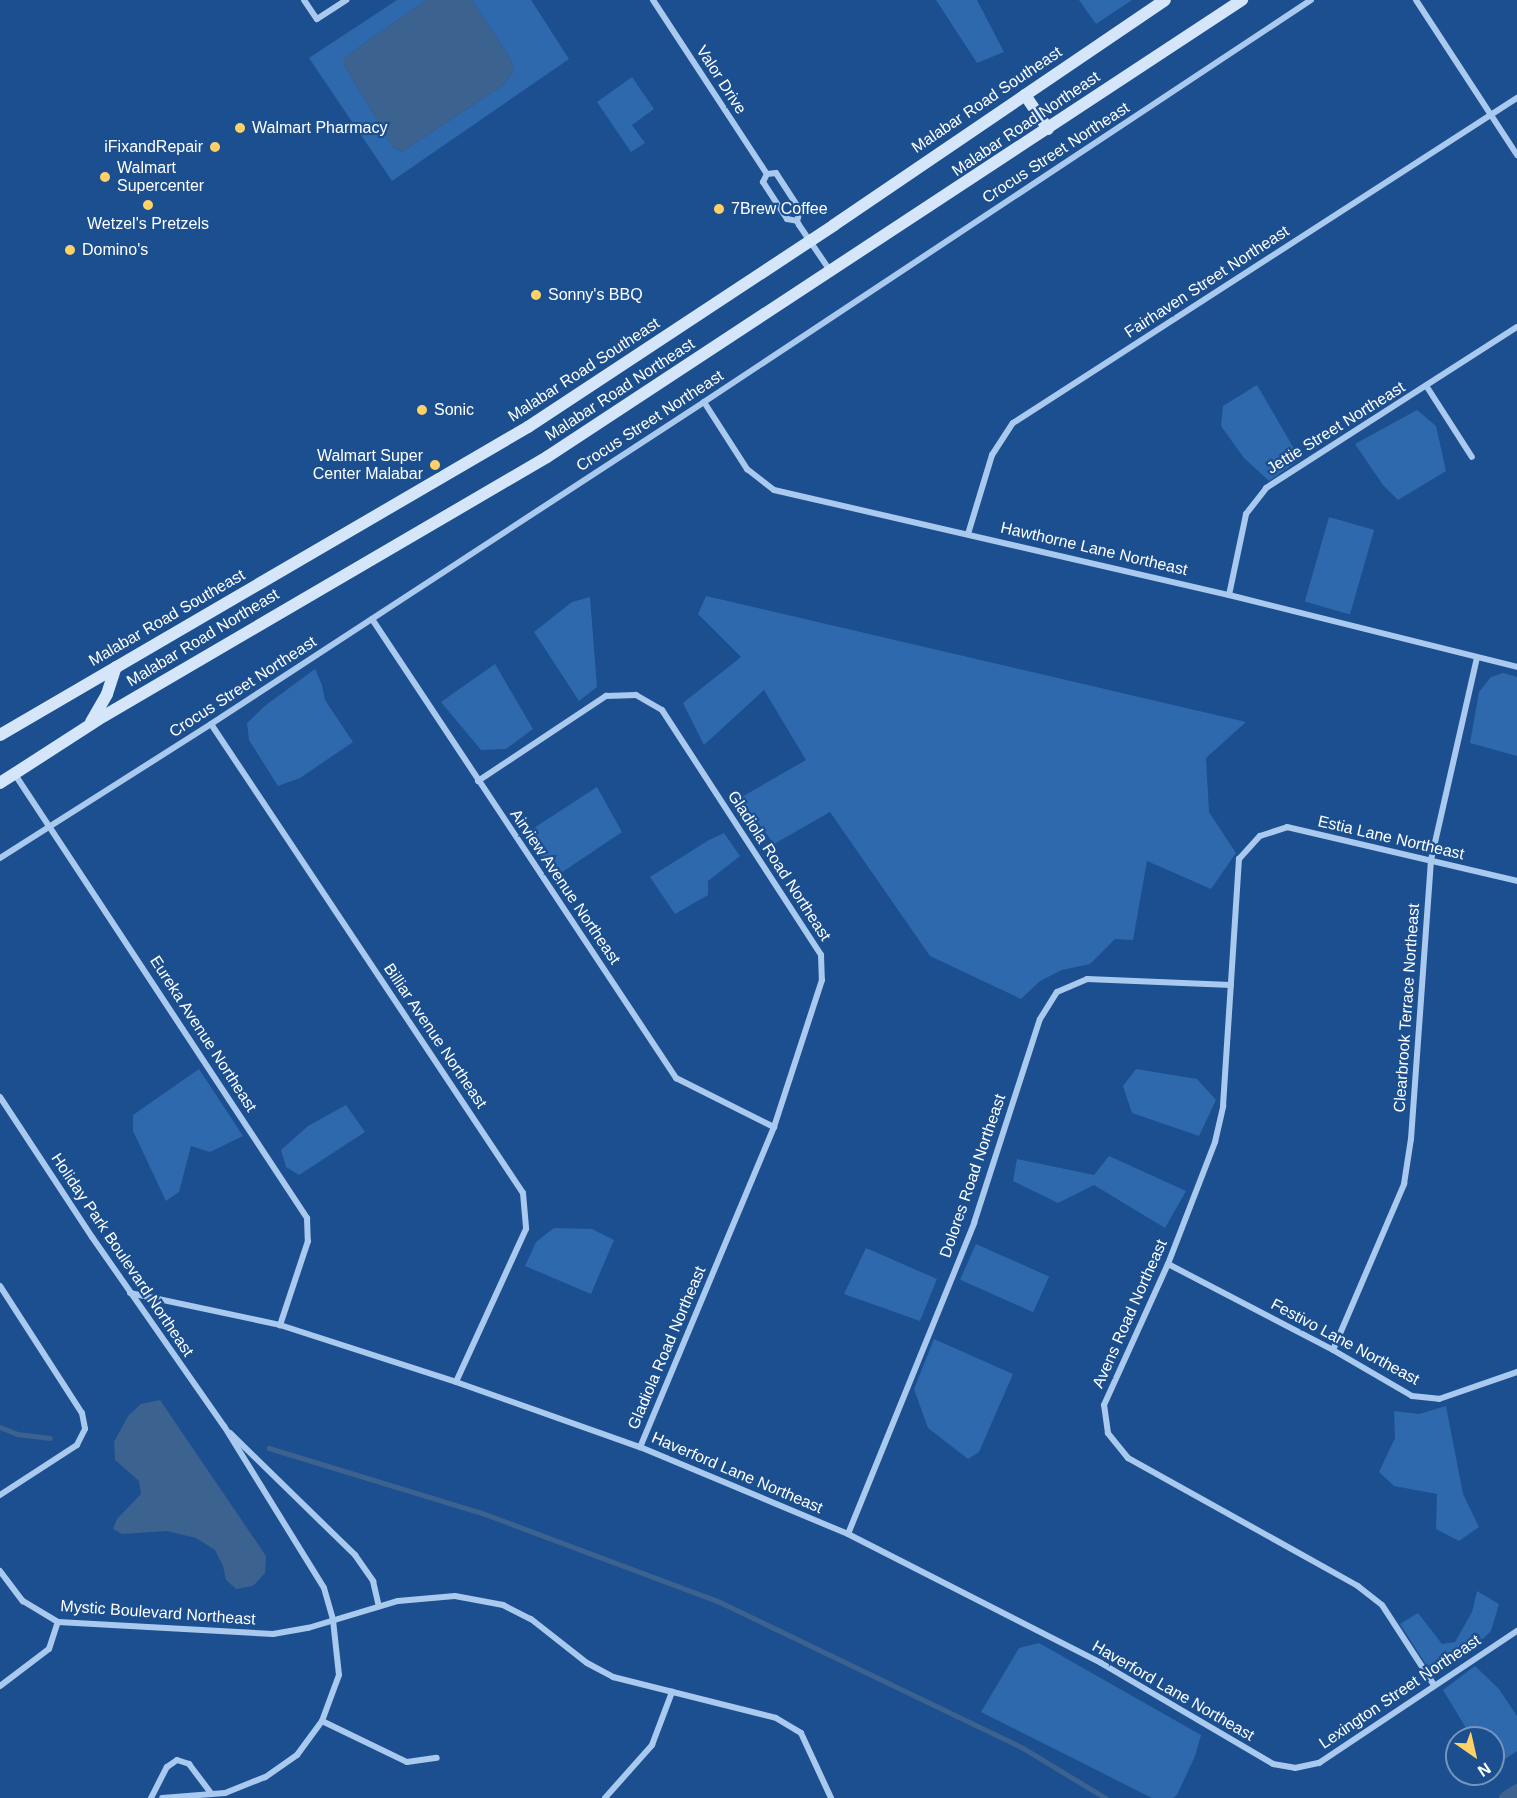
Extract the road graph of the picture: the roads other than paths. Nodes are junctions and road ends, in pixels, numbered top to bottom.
1 (304, 0) edge
2 (346, 0) edge
3 (653, 0) edge
4 (1165, 0) edge
5 (1242, 0) edge
6 (1311, 0) edge
7 (1416, 0) edge
8 (1025, 95) junction
9 (1517, 98) edge
10 (1491, 115) junction
11 (1048, 129) junction
12 (1517, 154) edge
13 (767, 174) junction
14 (797, 221) junction
15 (810, 240) junction
16 (831, 273) junction
17 (1517, 327) edge
18 (1427, 387) junction
19 (704, 402) junction
20 (1472, 457) dead end
21 (969, 534) junction
22 (1229, 595) junction
23 (372, 619) junction
24 (1477, 658) junction
25 (116, 667) junction
26 (1517, 667) edge
27 (211, 724) junction
28 (88, 726) junction
29 (0, 735) edge
30 (14, 773) junction
31 (478, 781) junction
32 (0, 783) edge
33 (51, 825) junction
34 (1260, 836) joint
35 (0, 858) edge
36 (1431, 860) junction
37 (1517, 881) edge
38 (1231, 985) junction
39 (0, 1097) edge
40 (774, 1127) junction
41 (1168, 1264) junction
42 (0, 1286) edge
43 (130, 1293) junction
44 (280, 1325) junction
45 (1333, 1350) junction
46 (1517, 1372) edge
47 (456, 1382) junction
48 (224, 1426) junction
49 (640, 1447) junction
50 (0, 1495) edge
51 (848, 1534) junction
52 (0, 1571) edge
53 (379, 1606) junction
54 (333, 1620) junction
55 (58, 1622) junction
56 (1517, 1631) edge
57 (0, 1686) edge
58 (1434, 1686) junction
59 (672, 1692) junction
60 (322, 1721) junction
61 (436, 1758) dead end
62 (1295, 1768) joint
63 (211, 1793) junction
64 (182, 1796) edge
65 (151, 1798) edge
66 (162, 1798) edge
67 (605, 1798) edge
68 (830, 1798) edge

1 - 2 street
3 - 13 street, Valor Drive
4 - 8 main road, Malabar Road Southeast
5 - 11 main road, Malabar Road Northeast
6 - 19 street, Crocus Street Northeast
7 - 10 street
8 - 11 main road
8 - 15 main road, Malabar Road Southeast
9 - 10 street, Fairhaven Street Northeast
10 - 12 street
10 - 21 street, Fairhaven Street Northeast
11 - 16 main road, Malabar Road Northeast
13 - 14 street, Valor Drive
13 - 14 street, Valor Drive
14 - 15 street, Valor Drive
15 - 16 street, Valor Drive
15 - 25 main road, Malabar Road Southeast
16 - 28 main road, Malabar Road Northeast
17 - 18 street, Jettie Street Northeast
18 - 20 street
18 - 22 street, Jettie Street Northeast
19 - 21 street, Hawthorne Lane Northeast
19 - 23 street, Crocus Street Northeast
21 - 22 street, Hawthorne Lane Northeast
22 - 24 street, Hawthorne Lane Northeast
23 - 27 street, Crocus Street Northeast
23 - 31 street, Airview Avenue Northeast
24 - 26 street, Hawthorne Lane Northeast
24 - 36 street, Clearbrook Terrace Northeast
25 - 28 main road
25 - 29 main road, Malabar Road Southeast
27 - 33 street, Crocus Street Northeast
27 - 47 street, Billiar Avenue Northeast
28 - 30 main road, Malabar Road Northeast
30 - 32 main road, Malabar Road Northeast
30 - 33 street, Eureka Avenue Northeast
31 - 40 street, Airview Avenue Northeast
31 - 40 street, Gladiola Road Northeast
33 - 35 street, Crocus Street Northeast
33 - 44 street, Eureka Avenue Northeast
34 - 36 street, Estia Lane Northeast
34 - 38 street, Avens Road Northeast
36 - 37 street, Estia Lane Northeast
36 - 45 street, Clearbrook Terrace Northeast
38 - 41 street, Avens Road Northeast
38 - 51 street, Dolores Road Northeast
39 - 43 street, Holiday Park Boulevard Northeast
40 - 49 street, Gladiola Road Northeast
41 - 45 street, Festivo Lane Northeast
41 - 58 street, Avens Road Northeast
42 - 50 street
43 - 44 street, Haverford Lane Northeast
43 - 48 street, Holiday Park Boulevard Northeast
44 - 47 street, Haverford Lane Northeast
45 - 46 street, Festivo Lane Northeast
47 - 49 street, Haverford Lane Northeast
48 - 53 street, Holiday Park Boulevard Northeast
48 - 54 street, Holiday Park Boulevard Northeast
49 - 51 street, Haverford Lane Northeast
51 - 62 street, Haverford Lane Northeast
52 - 55 street, Mystic Boulevard Northeast
53 - 54 street
53 - 59 street
54 - 55 street, Mystic Boulevard Northeast
54 - 60 street, Holiday Park Boulevard Northeast
55 - 57 street
56 - 58 street, Lexington Street Northeast
58 - 62 street, Lexington Street Northeast
59 - 67 street
59 - 68 street
60 - 61 street
60 - 63 street, Holiday Park Boulevard Northeast
63 - 64 street, Holiday Park Boulevard Northeast
63 - 65 street
64 - 66 street, Holiday Park Boulevard Northeast

